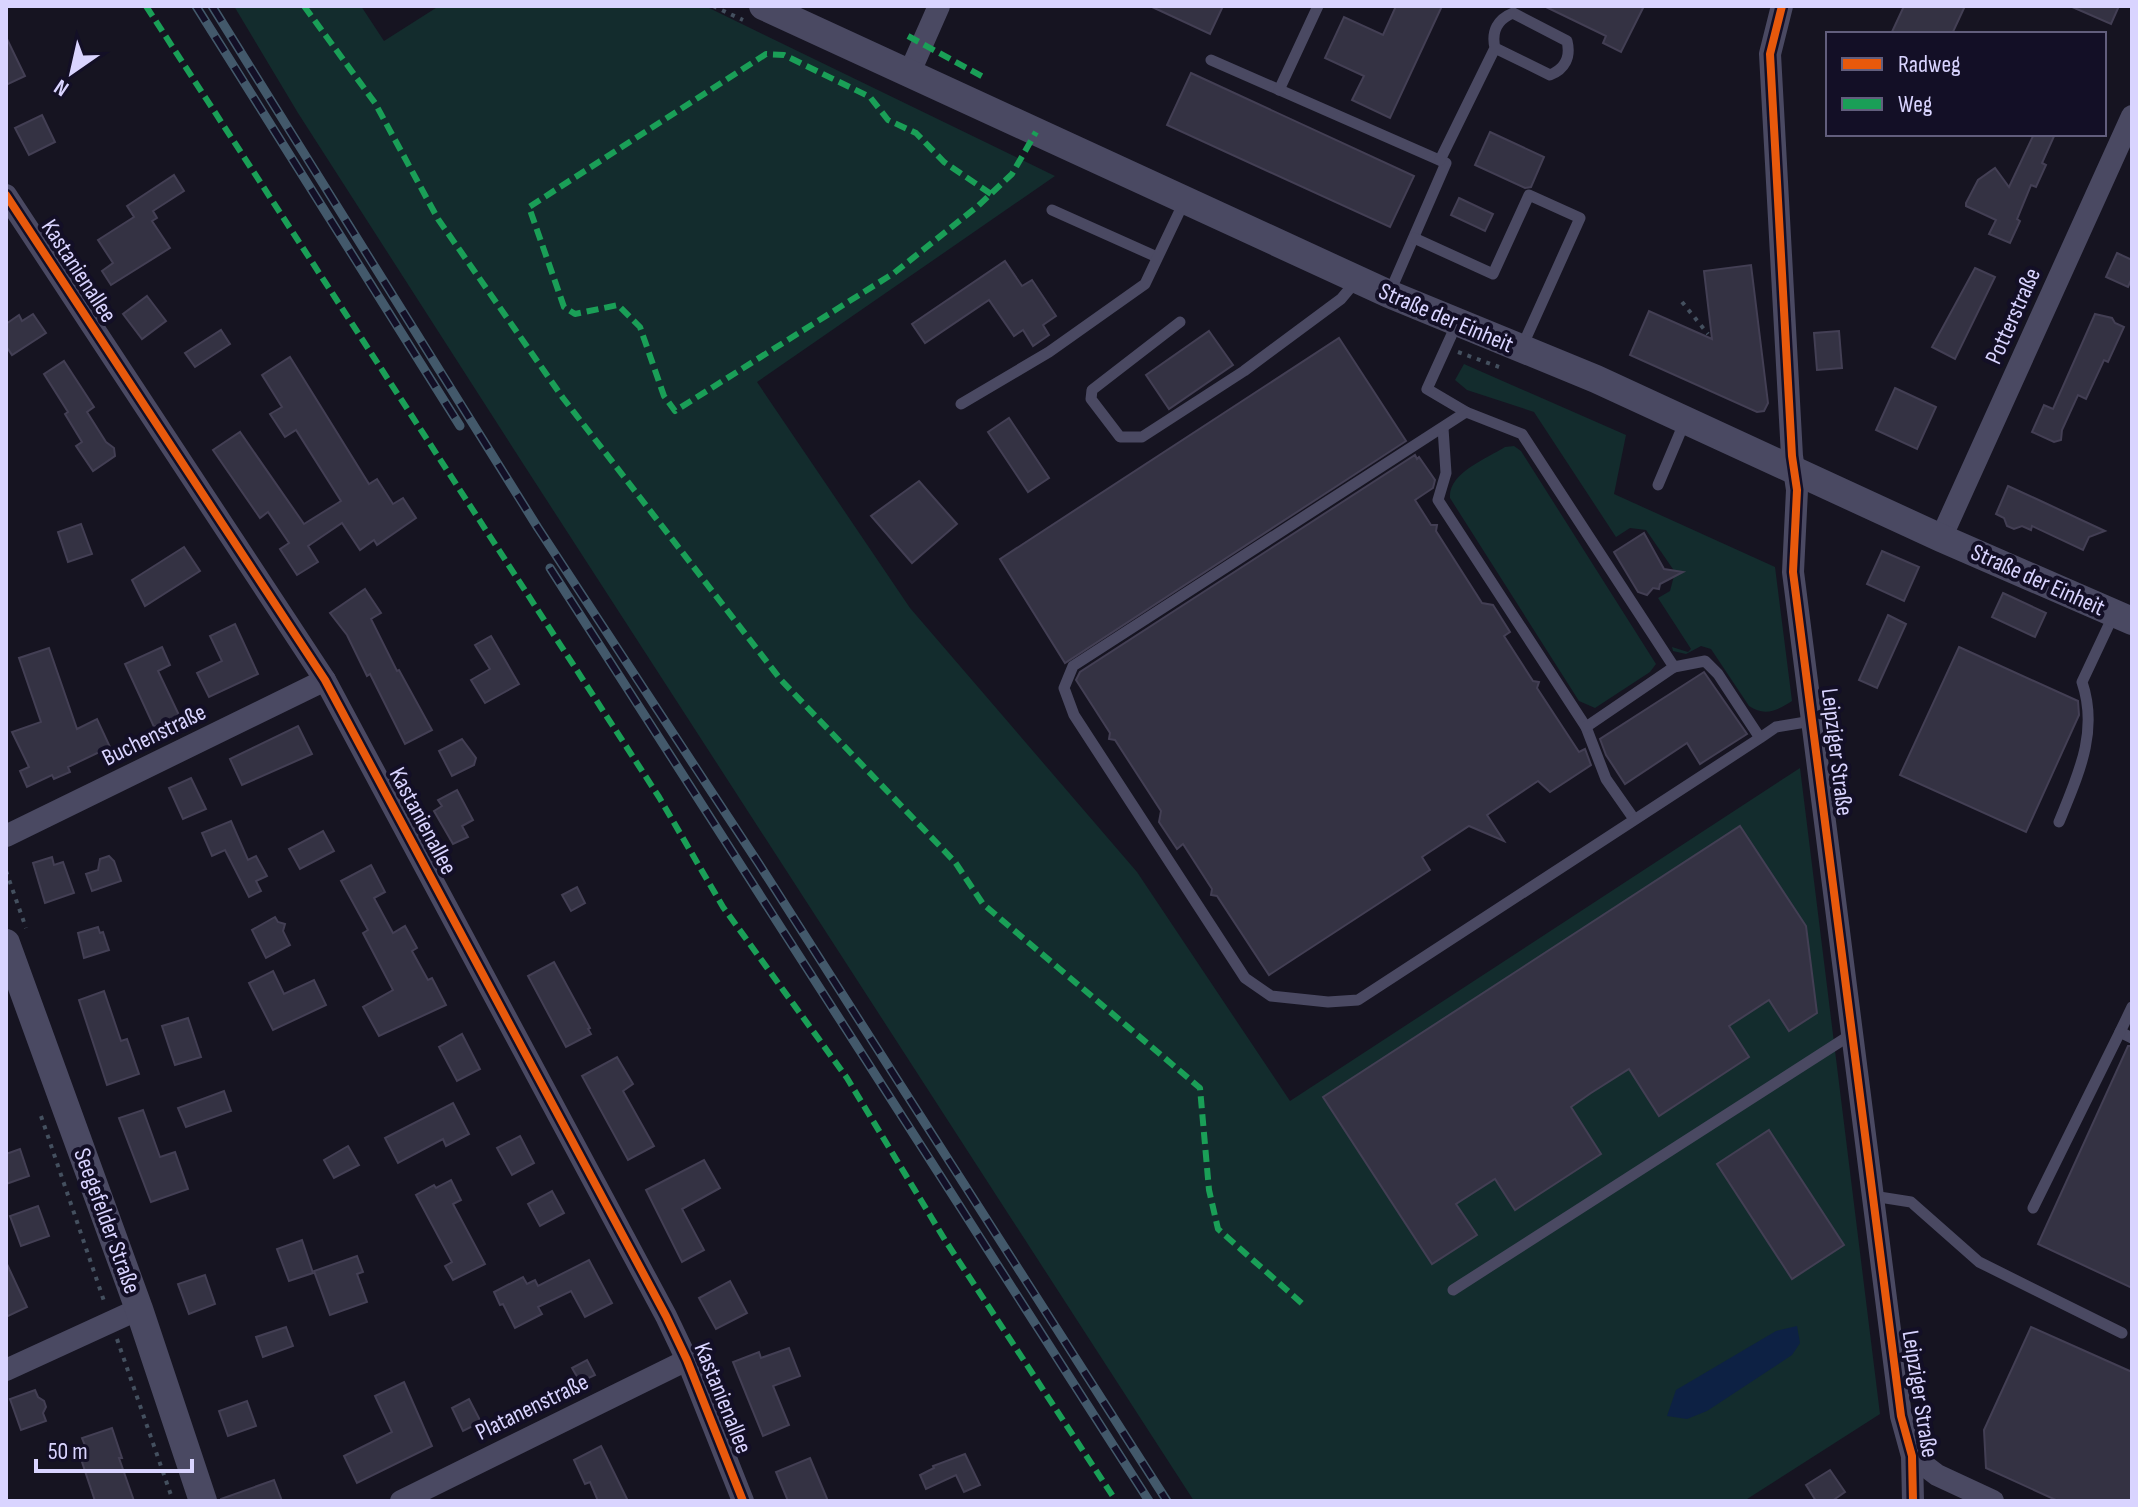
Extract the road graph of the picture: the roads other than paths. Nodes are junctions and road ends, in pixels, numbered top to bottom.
1 (763, 6) edge
2 (939, 6) edge
3 (1318, 6) edge
4 (1782, 6) edge
5 (1495, 48) junction
6 (1211, 60) dead end
7 (909, 74) junction
8 (1279, 90) junction
9 (2132, 116) edge
10 (1440, 160) junction
11 (6, 195) edge
12 (1184, 201) junction
13 (1052, 210) dead end
14 (1414, 238) junction
15 (1157, 257) junction
16 (1358, 280) junction
17 (1389, 294) junction
18 (1180, 322) dead end
19 (1457, 323) junction
20 (1520, 349) junction
21 (961, 404) dead end
22 (1466, 412) junction
23 (1686, 420) junction
24 (1443, 428) junction
25 (1795, 470) junction
26 (1658, 485) dead end
27 (1941, 538) junction
28 (2123, 617) edge
29 (1674, 667) junction
30 (325, 680) junction
31 (1812, 721) junction
32 (1586, 727) junction
33 (1760, 738) junction
34 (1634, 819) junction
35 (2059, 822) dead end
36 (6, 836) edge
37 (6, 943) edge
38 (2132, 1007) edge
39 (1852, 1034) junction
40 (2126, 1035) edge
41 (1873, 1196) junction
42 (2033, 1208) dead end
43 (1453, 1290) dead end
44 (139, 1309) junction
45 (2122, 1333) dead end
46 (687, 1360) junction
47 (6, 1370) edge
48 (1912, 1456) junction
49 (203, 1501) edge
50 (401, 1501) edge
51 (743, 1501) edge
52 (1913, 1501) edge
53 (1993, 1501) edge

1 - 7 street, Straße der Einheit
2 - 7 street
3 - 8 lane
4 - 25 street, Leipziger Straße
5 - 5 lane
5 - 10 lane
6 - 8 lane
7 - 12 street, Straße der Einheit
8 - 10 lane
9 - 27 street, Potterstraße
10 - 14 lane
11 - 30 street, Kastanienallee
12 - 15 lane
12 - 16 street, Straße der Einheit
13 - 15 lane
14 - 17 lane
14 - 20 lane
15 - 21 lane
16 - 17 street, Straße der Einheit
16 - 18 lane
17 - 19 street, Straße der Einheit
19 - 20 street, Straße der Einheit
19 - 22 lane
20 - 23 street, Straße der Einheit
22 - 24 lane
22 - 29 lane
23 - 25 street, Straße der Einheit
23 - 26 lane
24 - 32 lane
24 - 34 lane
25 - 27 street, Straße der Einheit
25 - 31 street, Leipziger Straße
27 - 28 street, Straße der Einheit
28 - 35 lane
29 - 32 lane
29 - 33 lane
30 - 36 street, Buchenstraße
30 - 46 street, Kastanienallee
31 - 33 lane
31 - 39 street, Leipziger Straße
32 - 34 lane
33 - 34 lane
37 - 44 street, Seegefelder Straße
38 - 40 lane
39 - 41 street, Leipziger Straße
39 - 43 lane
40 - 42 lane
41 - 45 lane
41 - 48 street, Leipziger Straße
44 - 47 street
44 - 49 street, Seegefelder Straße
46 - 50 street, Platanenstraße
46 - 51 street, Kastanienallee
48 - 52 street, Leipziger Straße
48 - 53 street

